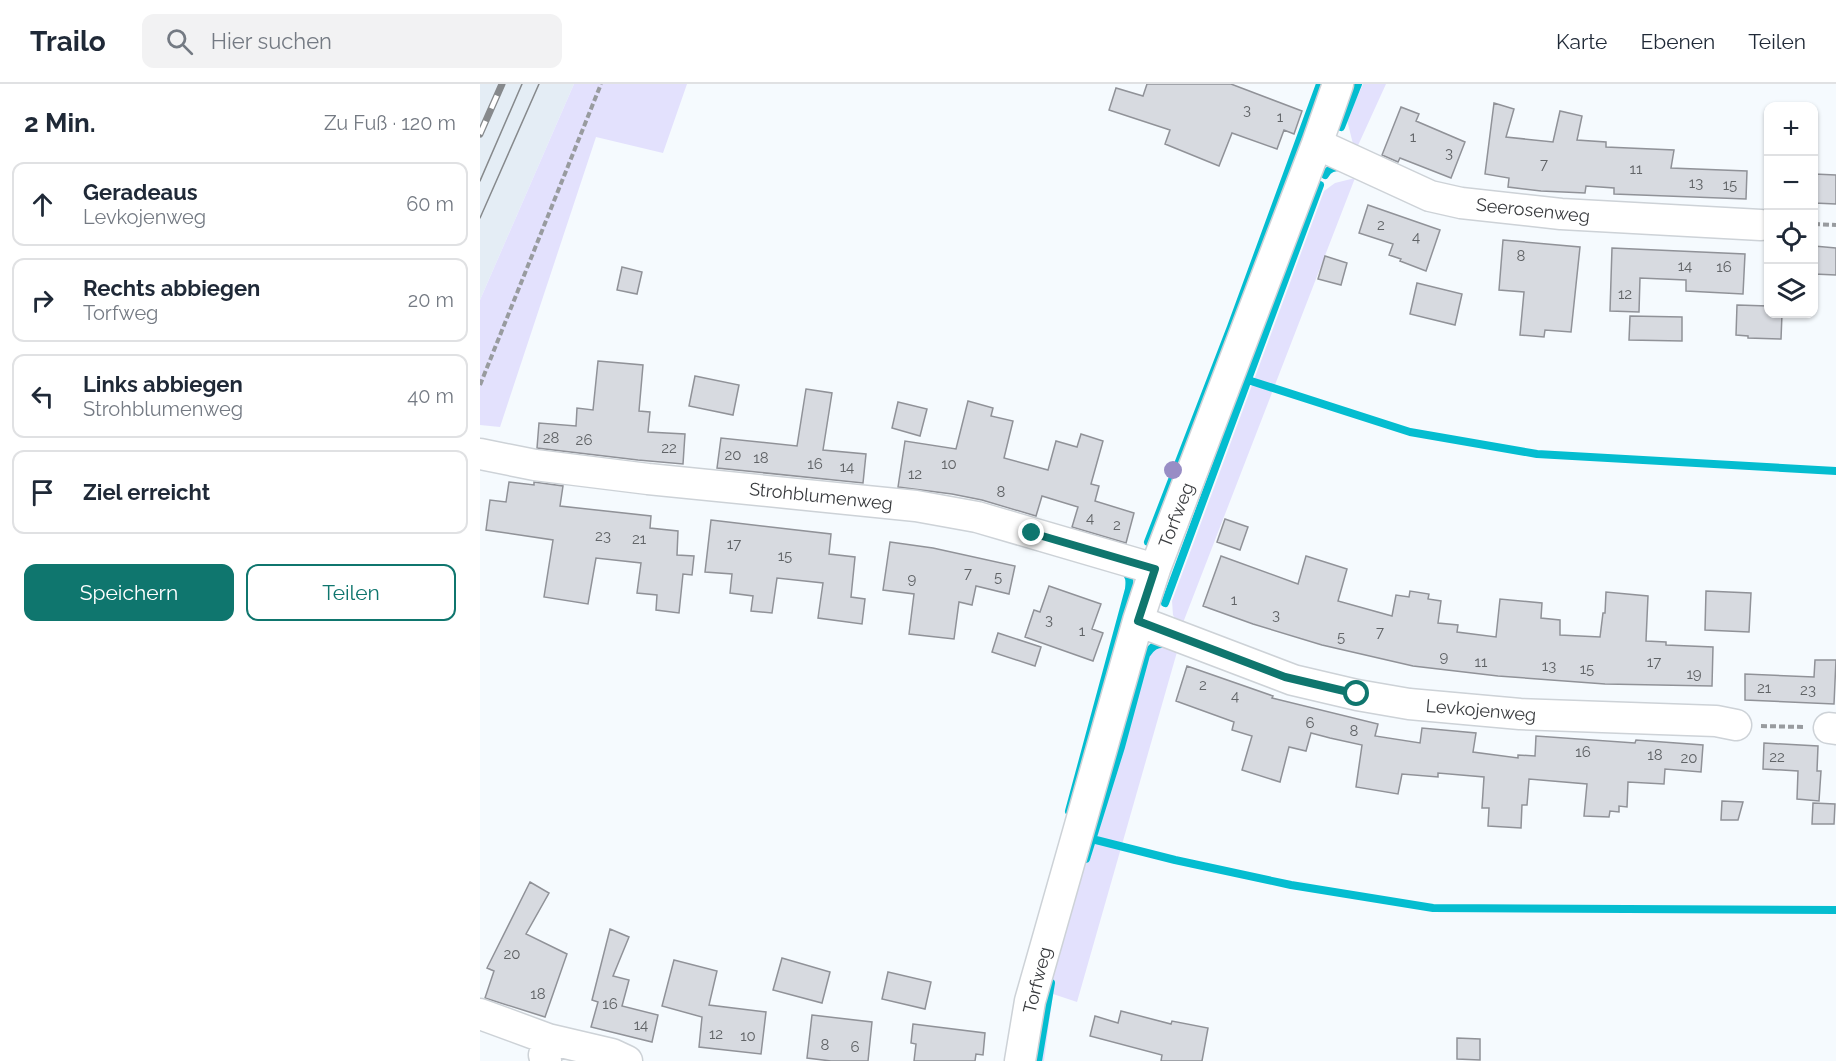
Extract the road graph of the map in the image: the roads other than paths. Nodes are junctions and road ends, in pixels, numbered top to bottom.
1 (1338, 84) edge
2 (1317, 144) junction
3 (1761, 225) dead end
4 (480, 454) edge
5 (1155, 569) junction
6 (1138, 621) junction
7 (1726, 723) road end
8 (480, 1014) edge
9 (547, 1050) edge
10 (627, 1061) edge
11 (1020, 1061) edge

1 - 2 street, Torfweg
2 - 3 street, Seerosenweg
2 - 5 street, Torfweg
4 - 5 street, Strohblumenweg
5 - 6 street, Torfweg
6 - 7 street, Levkojenweg
6 - 11 street, Torfweg
8 - 9 street
9 - 10 street

